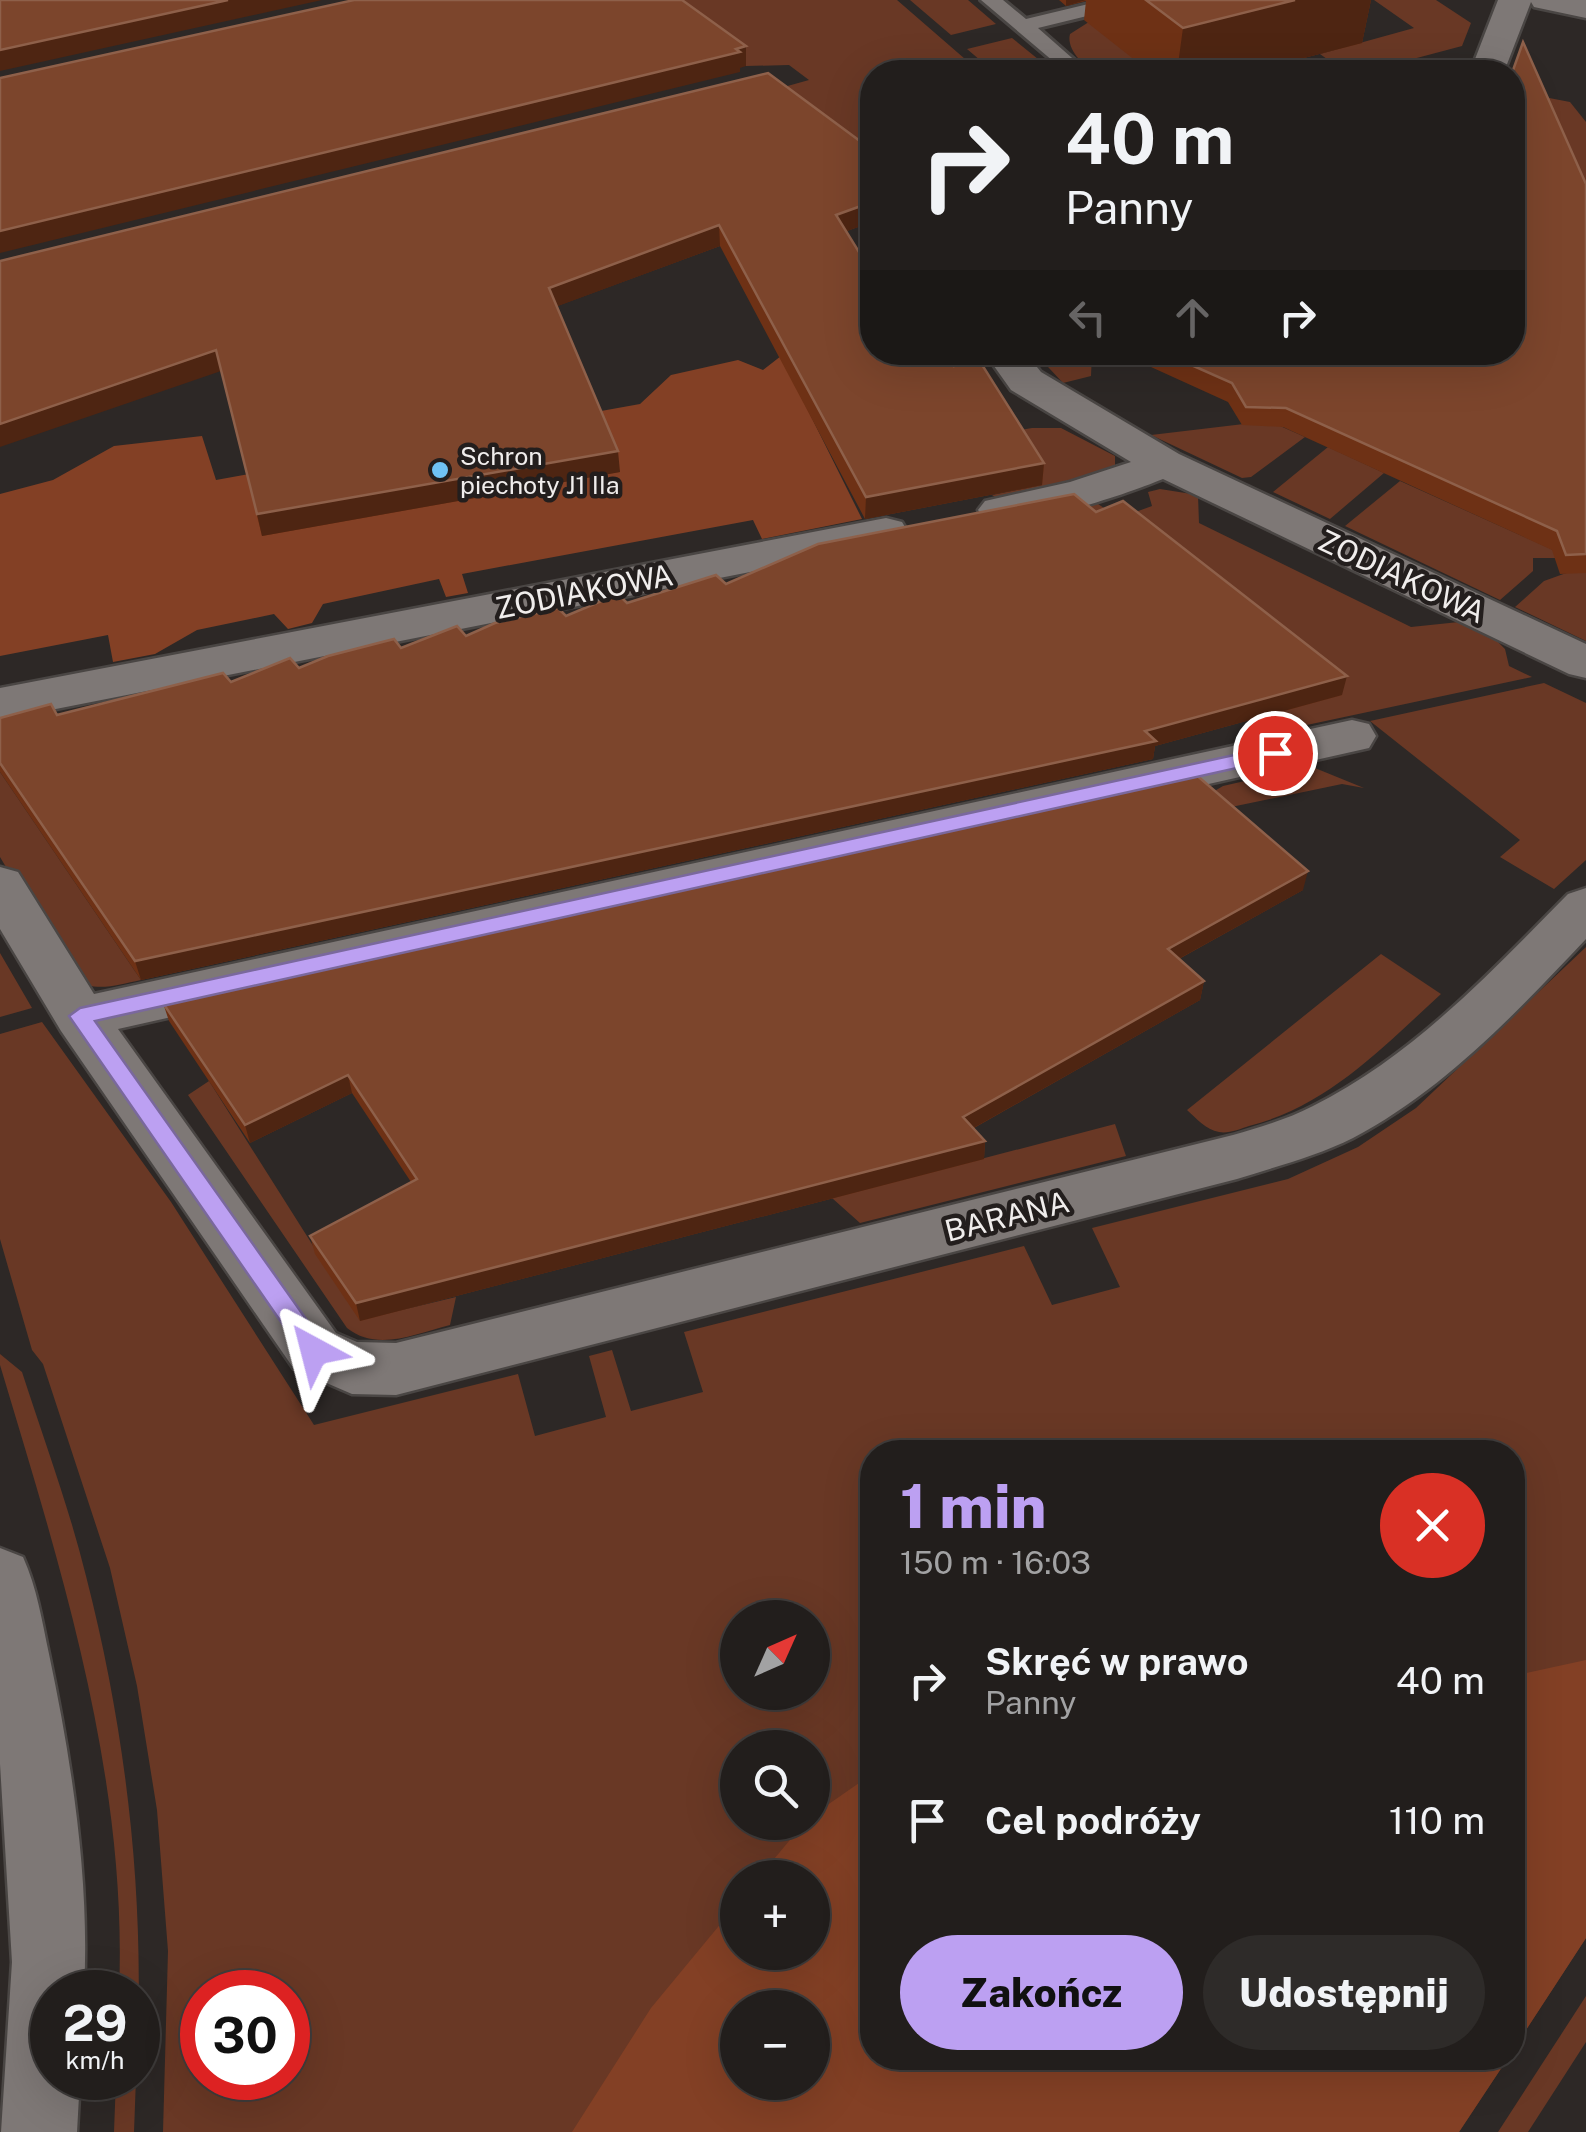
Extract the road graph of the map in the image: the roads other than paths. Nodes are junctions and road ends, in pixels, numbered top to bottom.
1 (991, 0) edge
2 (1130, 0) edge
3 (1516, 0) edge
4 (1546, 0) edge
5 (1586, 8) edge
6 (1023, 26) junction
7 (1064, 60) edge
8 (1492, 60) edge
9 (1014, 365) edge
10 (1164, 463) junction
11 (1586, 663) edge
12 (0, 704) edge
13 (1352, 736) dead end
14 (0, 885) edge
15 (1586, 907) edge
16 (80, 1016) junction
17 (0, 1578) edge
18 (39, 2132) edge

1 - 6 lane
2 - 6 lane
3 - 8 street
4 - 5 street
6 - 7 lane
9 - 10 street, ZODIAKOWA
10 - 11 street, ZODIAKOWA
10 - 12 street, ZODIAKOWA
13 - 16 street
14 - 16 street
15 - 16 street, BARANA
17 - 18 street

